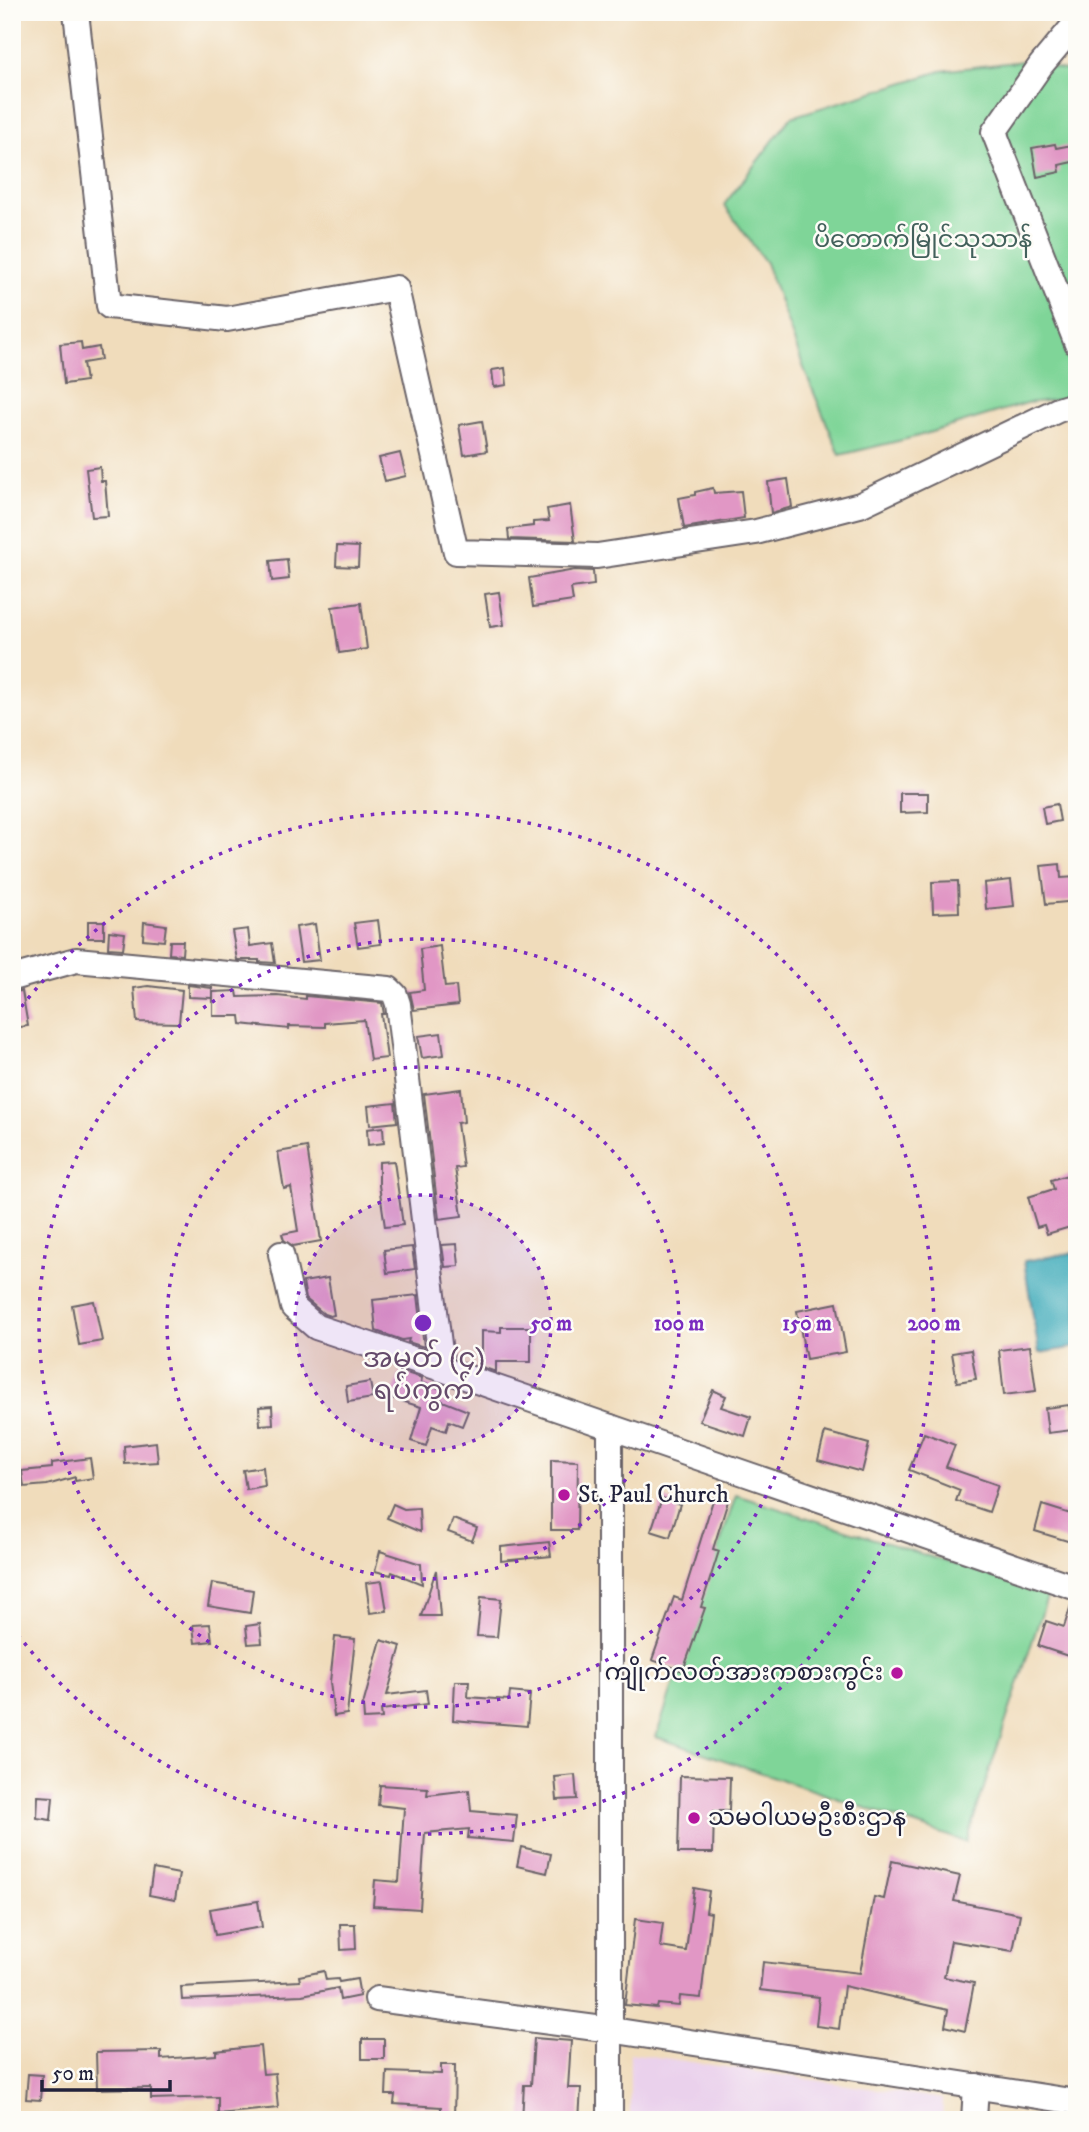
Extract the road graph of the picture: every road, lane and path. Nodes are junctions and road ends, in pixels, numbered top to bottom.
1 (76, 12) edge
2 (1077, 22) edge
3 (1077, 344) edge
4 (1077, 404) edge
5 (12, 978) edge
6 (281, 1254) dead end
7 (442, 1369) junction
8 (610, 1427) junction
9 (1077, 1588) edge
10 (377, 1999) dead end
11 (611, 2030) junction
12 (976, 2086) junction
13 (1077, 2102) edge
14 (610, 2120) edge
15 (974, 2120) edge

1 - 4 street
2 - 3 street
5 - 7 street
6 - 7 street
7 - 8 street
8 - 9 street
8 - 11 street
10 - 11 street
11 - 12 street
11 - 14 street
12 - 13 street
12 - 15 street

